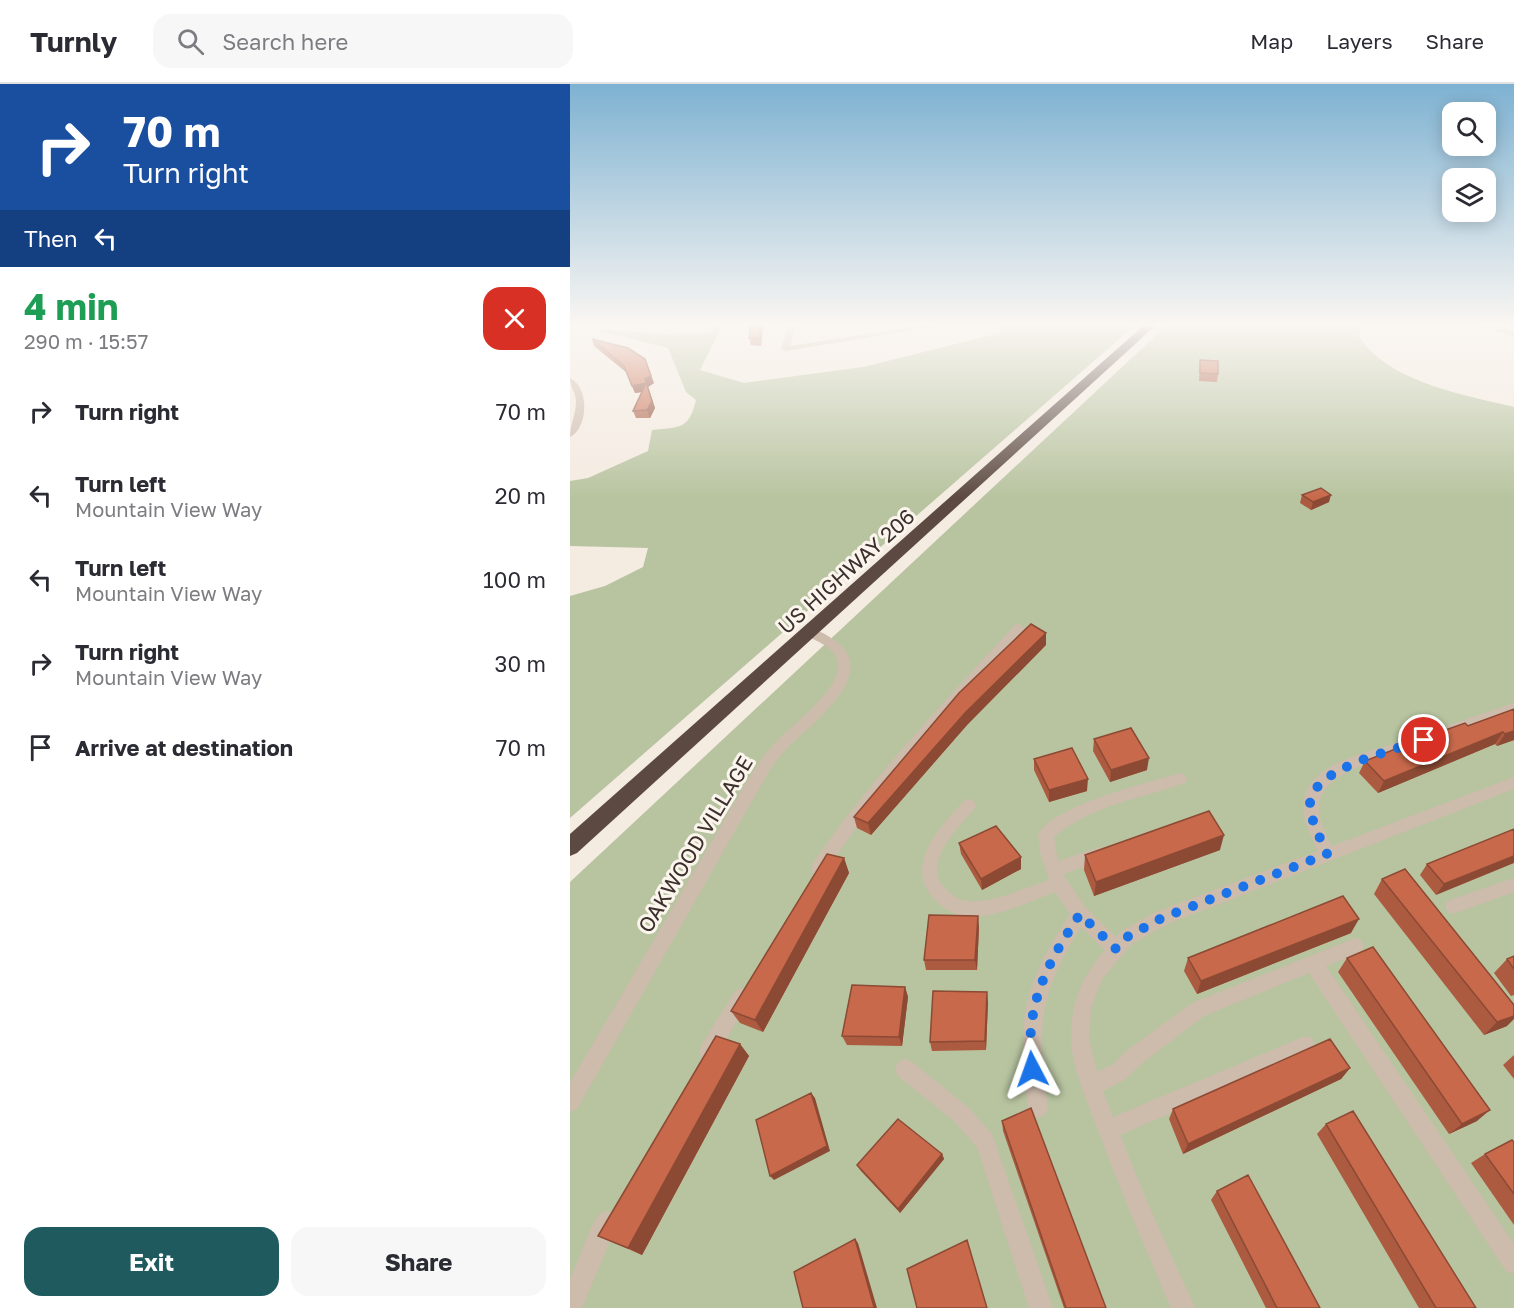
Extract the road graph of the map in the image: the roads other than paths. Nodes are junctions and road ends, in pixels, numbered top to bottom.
1 (572, 383) edge
2 (1086, 383) edge
3 (570, 434) edge
4 (1019, 628) dead end
5 (809, 632) junction
6 (1514, 708) edge
7 (1435, 736) edge
8 (1412, 744) edge
9 (1180, 779) dead end
10 (1513, 786) edge
11 (969, 805) dead end
12 (570, 847) edge
13 (1118, 847) edge
14 (1327, 854) junction
15 (1056, 877) junction
16 (1514, 885) edge
17 (807, 888) edge
18 (1453, 906) dead end
19 (1080, 914) junction
20 (1355, 945) dead end
21 (1116, 949) junction
22 (1313, 963) junction
23 (751, 980) edge
24 (1305, 1045) dead end
25 (702, 1062) edge
26 (905, 1069) dead end
27 (1091, 1086) junction
28 (570, 1102) edge
29 (1038, 1108) dead end
30 (1108, 1130) junction
31 (617, 1205) edge
32 (1514, 1263) edge
33 (570, 1308) edge
34 (1041, 1308) edge
35 (1183, 1308) edge

1 - 3 street
2 - 5 highway, US HIGHWAY 206
4 - 17 street
5 - 12 highway, US HIGHWAY 206
5 - 28 street, OAKWOOD VILLAGE
6 - 7 street
8 - 14 street
9 - 15 street
10 - 14 street
11 - 15 street
13 - 15 street
14 - 21 street
15 - 19 street
16 - 18 street
19 - 21 street
19 - 29 street
20 - 22 street
21 - 27 street
22 - 27 street
22 - 32 street
23 - 25 street
24 - 30 street
26 - 34 street
27 - 30 street
30 - 35 street
31 - 33 street

